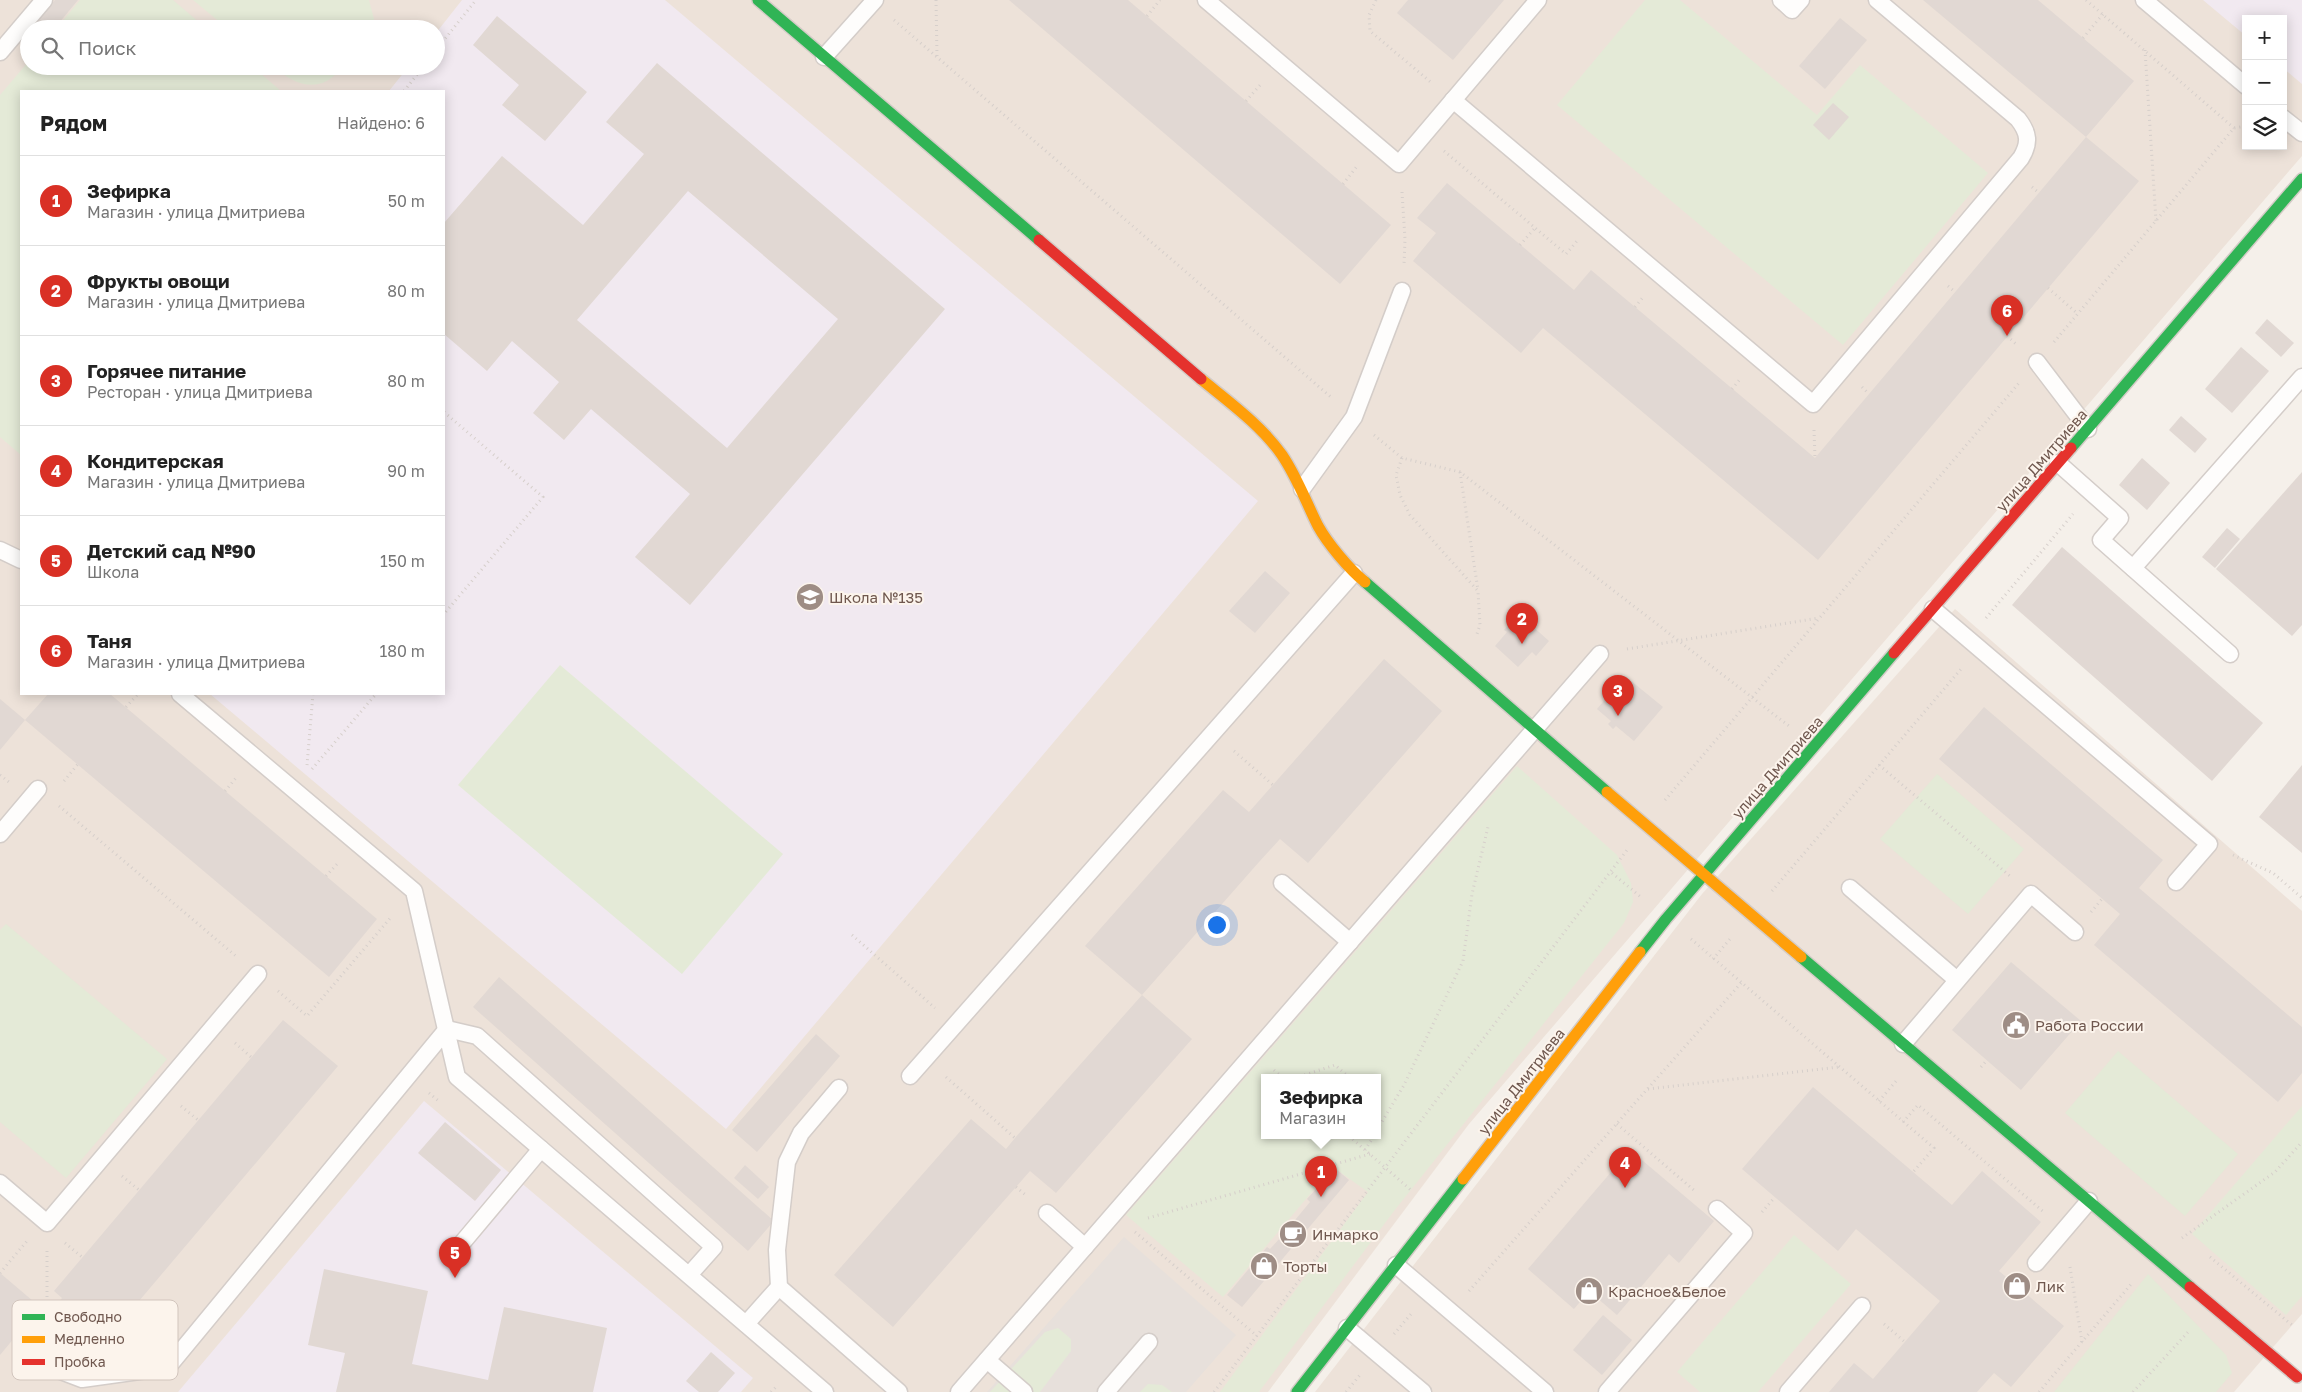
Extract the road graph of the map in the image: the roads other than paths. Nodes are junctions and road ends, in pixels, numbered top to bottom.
1 (44, 0) edge
2 (758, 0) edge
3 (874, 0) edge
4 (1206, 0) edge
5 (1538, 0) edge
6 (1781, 0) edge
7 (1801, 0) edge
8 (1877, 0) edge
9 (2144, 0) edge
10 (27, 20) edge
11 (20, 28) edge
12 (0, 52) edge
13 (824, 57) junction
14 (2242, 83) edge
15 (1453, 100) junction
16 (2287, 121) edge
17 (2302, 133) edge
18 (2302, 180) edge
19 (1402, 292) road end
20 (2037, 362) road end
21 (2302, 377) edge
22 (2088, 429) junction
23 (2058, 463) junction
24 (1302, 489) junction
25 (0, 550) edge
26 (20, 560) edge
27 (2133, 568) junction
28 (1354, 572) junction
29 (1933, 609) junction
30 (1600, 654) road end
31 (2230, 654) dead end
32 (181, 695) edge
33 (1534, 729) junction
34 (38, 789) road end
35 (0, 834) edge
36 (1704, 875) junction
37 (2176, 882) dead end
38 (1282, 883) dead end
39 (1850, 888) dead end
40 (2074, 932) dead end
41 (1350, 942) junction
42 (258, 974) road end
43 (1958, 980) junction
44 (447, 1030) junction
45 (1903, 1044) junction
46 (910, 1076) dead end
47 (839, 1088) dead end
48 (541, 1149) junction
49 (0, 1183) edge
50 (2089, 1201) junction
51 (1717, 1209) road end
52 (1046, 1213) dead end
53 (1085, 1247) junction
54 (452, 1254) dead end
55 (2036, 1263) dead end
56 (1396, 1265) junction
57 (689, 1276) junction
58 (779, 1286) junction
59 (1862, 1306) dead end
60 (746, 1324) junction
61 (1347, 1328) junction
62 (1149, 1342) dead end
63 (178, 1355) edge
64 (987, 1360) junction
65 (2298, 1378) edge
66 (825, 1392) edge
67 (899, 1392) edge
68 (959, 1392) edge
69 (1024, 1392) edge
70 (1106, 1392) edge
71 (1297, 1392) edge
72 (1423, 1392) edge
73 (1545, 1392) edge
74 (1608, 1392) edge
75 (1788, 1392) edge

1 - 10 lane
2 - 13 street
3 - 13 lane
4 - 15 lane
5 - 15 lane
6 - 7 lane
8 - 15 lane
9 - 14 lane
11 - 12 lane
13 - 24 street
16 - 17 lane
18 - 22 street, улица Дмитриева
19 - 24 lane
20 - 22 lane
21 - 27 lane
22 - 23 street, улица Дмитриева
23 - 27 lane
23 - 29 street, улица Дмитриева
24 - 28 street
25 - 26 lane
27 - 31 lane
28 - 33 street
28 - 46 lane
29 - 36 street, улица Дмитриева
29 - 37 lane
30 - 33 lane
32 - 44 lane
33 - 36 street
33 - 41 lane
34 - 35 lane
36 - 45 street
36 - 56 street, улица Дмитриева
38 - 41 lane
39 - 43 lane
40 - 43 lane
41 - 53 lane
42 - 49 lane
43 - 45 lane
44 - 48 lane
44 - 57 lane
44 - 63 lane
45 - 50 street
47 - 58 lane
48 - 54 lane
48 - 57 lane
50 - 55 lane
50 - 65 street
51 - 74 lane
52 - 53 lane
53 - 64 lane
56 - 61 street, улица Дмитриева
56 - 73 lane
57 - 60 lane
58 - 60 lane
58 - 67 lane
59 - 75 lane
60 - 66 lane
61 - 71 street, улица Дмитриева
61 - 72 lane
62 - 70 lane
64 - 68 lane
64 - 69 lane

